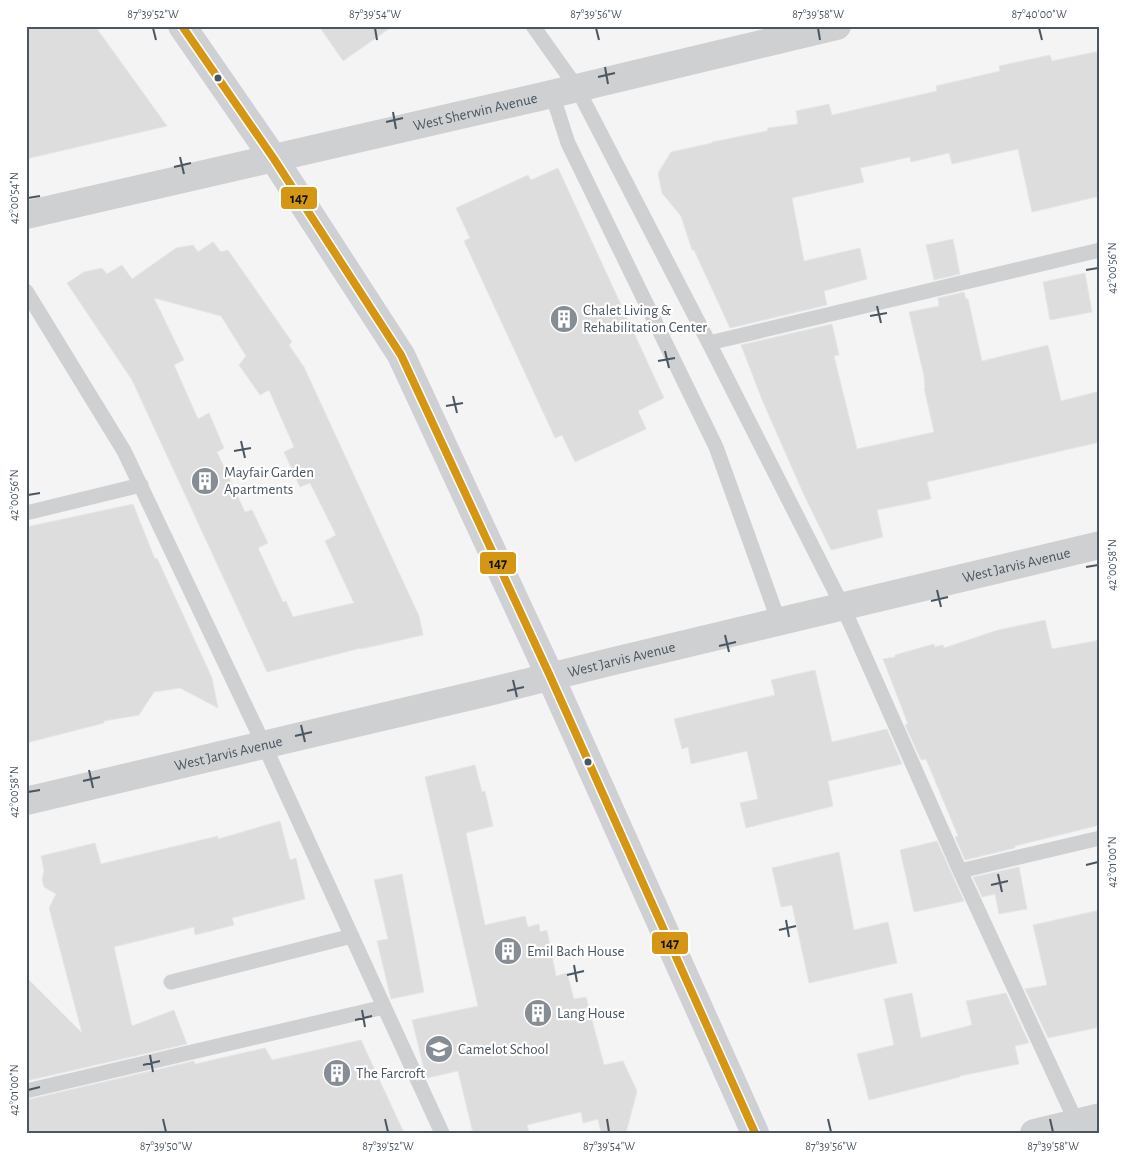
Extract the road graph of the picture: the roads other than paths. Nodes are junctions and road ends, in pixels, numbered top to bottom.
1 (182, 26) edge
2 (533, 26) edge
3 (838, 26) edge
4 (564, 91) junction
5 (274, 159) junction
6 (26, 215) edge
7 (1100, 250) edge
8 (26, 291) edge
9 (709, 343) junction
10 (141, 485) junction
11 (26, 513) edge
12 (1100, 545) edge
13 (843, 607) junction
14 (779, 622) junction
15 (550, 676) junction
16 (264, 745) junction
17 (26, 801) edge
18 (1100, 838) edge
19 (960, 871) junction
20 (352, 936) junction
21 (171, 982) dead end
22 (384, 1006) junction
23 (26, 1091) edge
24 (1086, 1124) edge
25 (442, 1133) edge
26 (754, 1133) edge
27 (1034, 1133) edge

1 - 5 main road
2 - 4 lane
3 - 4 street, West Sherwin Avenue
4 - 5 street, West Sherwin Avenue
4 - 9 lane
4 - 14 lane
5 - 6 street, West Sherwin Avenue
5 - 15 main road
7 - 9 lane
8 - 10 lane
9 - 13 lane
10 - 11 lane
10 - 16 lane
12 - 13 street, West Jarvis Avenue
13 - 14 street, West Jarvis Avenue
13 - 19 lane
14 - 15 street, West Jarvis Avenue
15 - 16 street, West Jarvis Avenue
15 - 26 main road
16 - 17 street, West Jarvis Avenue
16 - 20 lane
18 - 19 lane
19 - 24 lane
20 - 21 lane
20 - 22 lane
22 - 23 lane
22 - 25 lane
24 - 27 street

